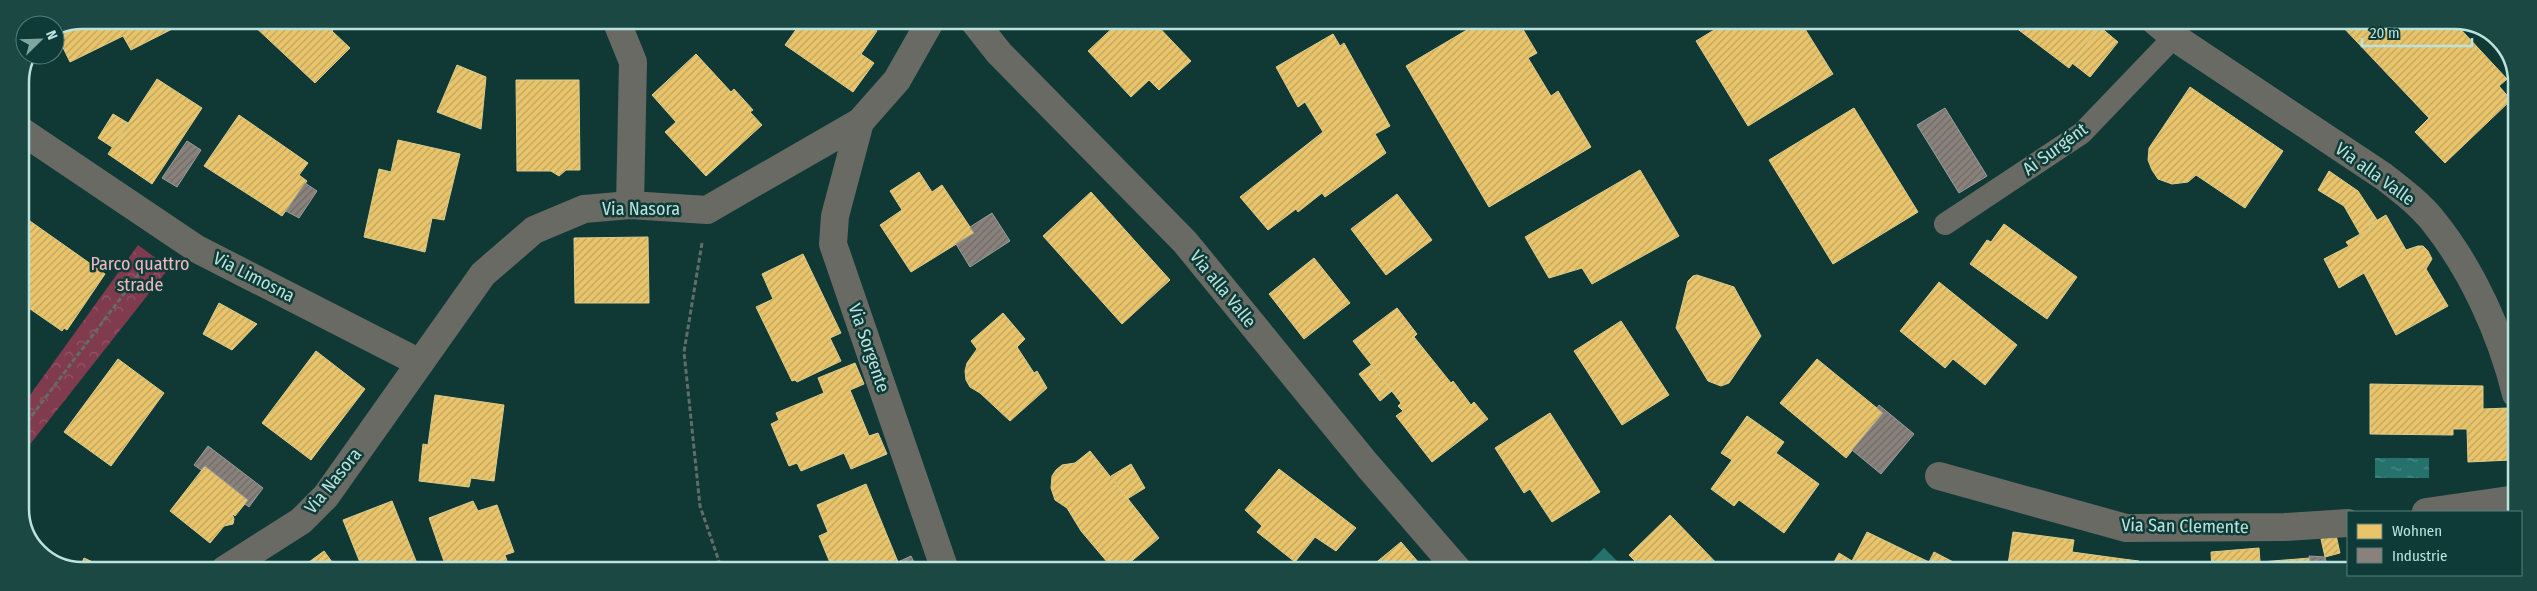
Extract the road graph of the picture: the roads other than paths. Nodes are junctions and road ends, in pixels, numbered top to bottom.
1 (620, 29) edge
2 (926, 29) edge
3 (980, 29) edge
4 (2164, 29) edge
5 (860, 122) junction
6 (29, 136) edge
7 (630, 205) junction
8 (1945, 224) dead end
9 (420, 363) junction
10 (2508, 368) edge
11 (1939, 476) dead end
12 (2508, 501) edge
13 (2434, 511) edge
14 (2347, 522) edge
15 (237, 562) edge
16 (942, 562) edge
17 (1451, 562) edge

1 - 7 street
2 - 5 street
3 - 17 street, Via alla Valle
4 - 8 lane, Ai Surgént
4 - 10 street, Via alla Valle
5 - 7 street, Via Nasora
5 - 16 street, Via Sorgente
6 - 9 street, Via Limosna
7 - 9 street, Via Nasora
9 - 15 street, Via Nasora
11 - 14 street, Via San Clemente
12 - 13 street

